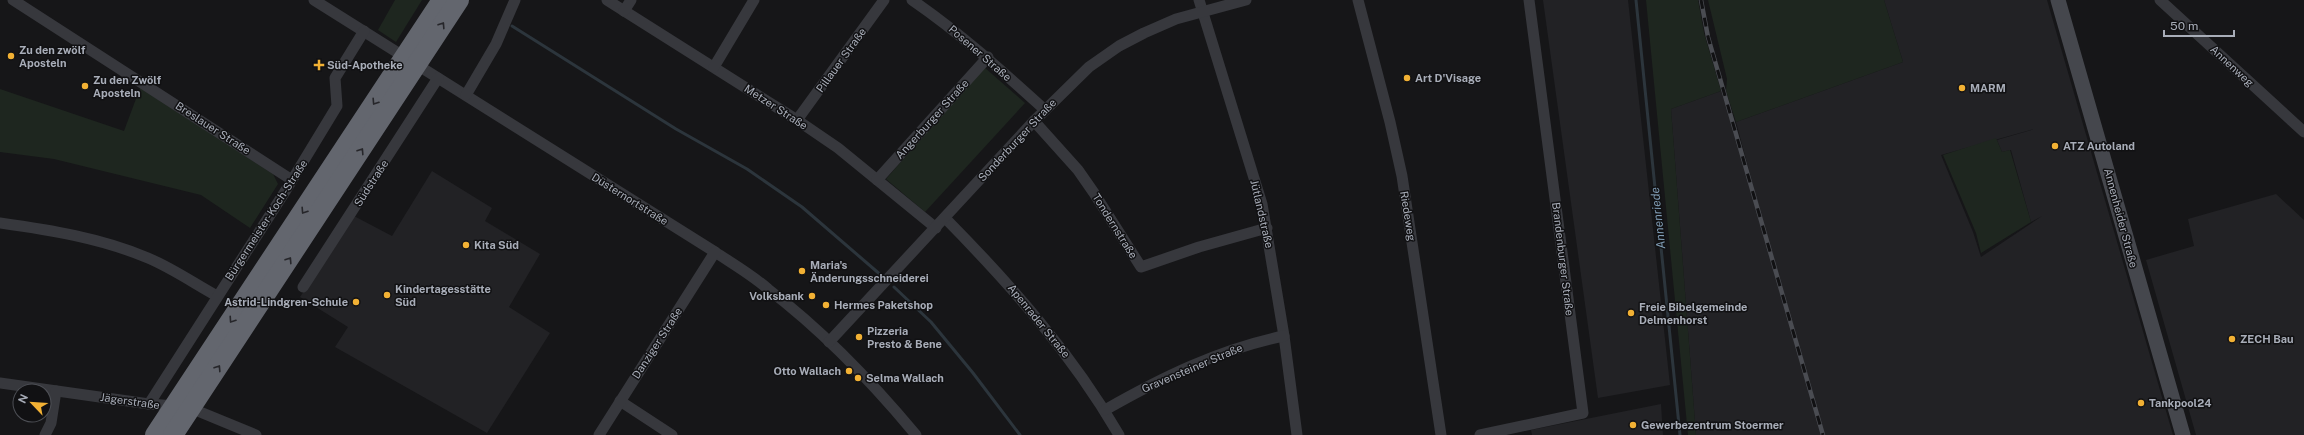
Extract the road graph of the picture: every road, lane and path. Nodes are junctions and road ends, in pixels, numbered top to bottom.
1 (13, 0) edge
2 (314, 0) edge
3 (442, 0) edge
4 (459, 0) edge
5 (514, 0) edge
6 (607, 0) edge
7 (631, 0) edge
8 (754, 0) edge
9 (884, 0) edge
10 (912, 0) edge
11 (1199, 0) edge
12 (1246, 0) edge
13 (1358, 0) edge
14 (1529, 0) edge
15 (2058, 0) edge
16 (2160, 0) edge
17 (624, 11) junction
18 (1202, 12) junction
19 (364, 31) junction
20 (420, 47) junction
21 (988, 58) junction
22 (714, 67) junction
23 (438, 78) junction
24 (466, 95) junction
25 (1044, 110) junction
26 (797, 120) junction
27 (1034, 121) junction
28 (2304, 132) edge
29 (292, 180) junction
30 (877, 180) junction
31 (945, 218) junction
32 (0, 223) edge
33 (936, 228) junction
34 (1267, 228) junction
35 (715, 252) junction
36 (304, 287) dead end
37 (217, 296) junction
38 (1284, 336) junction
39 (829, 342) junction
40 (0, 383) edge
41 (56, 391) junction
42 (620, 401) junction
43 (149, 404) junction
44 (1105, 410) junction
45 (176, 417) junction
46 (45, 435) edge
47 (155, 435) edge
48 (173, 435) edge
49 (256, 435) edge
50 (599, 435) edge
51 (672, 435) edge
52 (916, 435) edge
53 (1119, 435) edge
54 (1297, 435) edge
55 (1441, 435) edge
56 (1480, 435) edge
57 (2183, 435) edge

1 - 29 street, Breslauer Straße
2 - 19 street, Düsternortstraße
3 - 20 highway
20 -> 4 highway
5 - 24 street
6 - 17 street, Metzer Straße
7 - 17 street
8 - 22 street
9 - 26 street, Pillauer Straße
10 - 21 street, Posener Straße
11 - 18 street, Jütlandstraße
12 - 18 street, Sonderburger Straße
13 - 55 street, Riedeweg
14 - 56 street, Brandenburger Straße
15 - 57 street, Annenheider Straße
16 - 28 street, Annenweg
17 - 22 street, Metzer Straße
18 - 25 street, Sonderburger Straße
18 - 34 street, Jütlandstraße
19 - 23 street, Düsternortstraße
19 - 29 street, Bürgermeister-Koch-Straße
20 - 45 highway
21 - 25 street, Posener Straße
21 - 30 street, Angerburger Straße
22 - 26 street, Metzer Straße
23 - 24 street, Düsternortstraße
23 - 36 street, Südstraße
24 - 35 street, Düsternortstraße
25 - 27 street, Sonderburger Straße
26 - 30 street, Metzer Straße
27 - 31 street, Sonderburger Straße
27 - 34 street, Tondernstraße
29 - 37 street, Bürgermeister-Koch-Straße
30 - 33 street, Metzer Straße
31 - 33 street, Sonderburger Straße
31 - 44 street, Apenrader Straße
32 - 37 street
33 - 39 street, Sonderburger Straße
34 - 38 street, Jütlandstraße
35 - 39 street, Düsternortstraße
35 - 42 street, Danziger Straße
37 - 43 street, Bürgermeister-Koch-Straße
38 - 44 street, Gravensteiner Straße
38 - 54 street, Jütlandstraße
39 - 52 street, Düsternortstraße
40 - 41 street, Jägerstraße
41 - 43 street, Jägerstraße
41 - 46 street
42 - 50 street, Danziger Straße
42 - 51 street
43 - 49 street, Jägerstraße
44 - 53 street, Apenrader Straße
45 - 47 highway
45 - 48 highway

